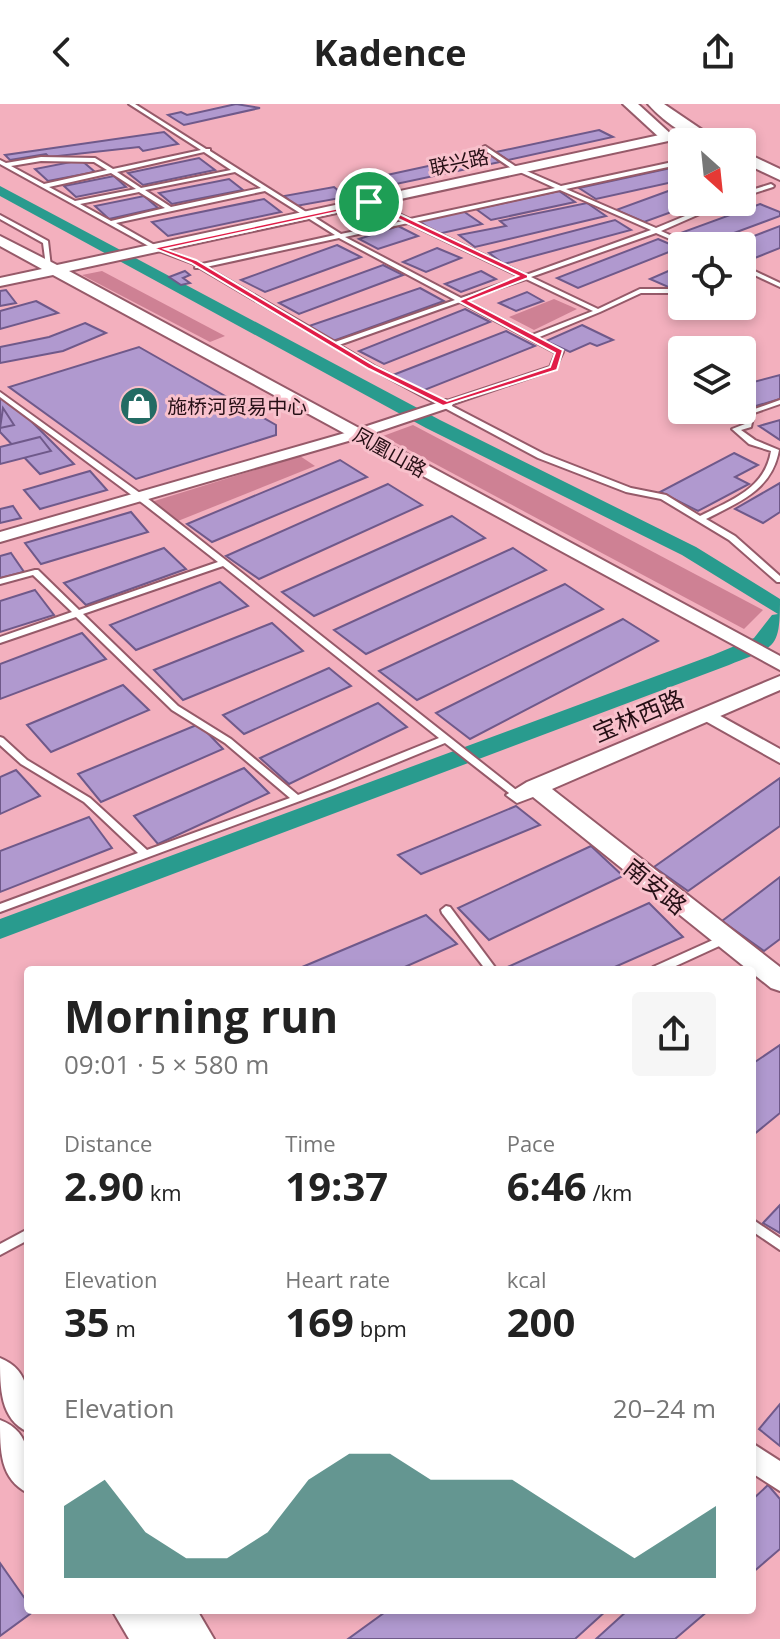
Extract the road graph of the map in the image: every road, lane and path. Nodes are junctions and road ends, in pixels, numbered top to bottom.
1 (132, 104) edge
2 (630, 104) edge
3 (655, 104) edge
4 (673, 128) edge
5 (668, 129) edge
6 (668, 141) edge
7 (485, 148) dead end
8 (208, 150) junction
9 (3, 163) edge
10 (668, 165) edge
11 (756, 167) edge
12 (109, 170) junction
13 (237, 170) junction
14 (520, 170) junction
15 (756, 176) edge
16 (777, 183) edge
17 (44, 186) junction
18 (559, 187) junction
19 (265, 189) junction
20 (140, 190) junction
21 (756, 190) edge
22 (369, 202) junction
23 (75, 203) junction
24 (170, 209) junction
25 (306, 216) junction
26 (691, 216) edge
27 (0, 217) edge
28 (405, 221) junction
29 (110, 223) junction
30 (655, 231) junction
31 (339, 236) junction
32 (668, 236) edge
33 (2, 243) edge
34 (154, 249) junction
35 (197, 267) junction
36 (52, 268) junction
37 (756, 274) edge
38 (525, 277) junction
39 (0, 282) edge
40 (780, 285) edge
41 (668, 291) edge
42 (462, 301) junction
43 (598, 311) junction
44 (533, 337) junction
45 (333, 345) junction
46 (0, 394) edge
47 (780, 402) edge
48 (439, 406) junction
49 (357, 434) junction
50 (141, 497) junction
51 (702, 518) junction
52 (0, 537) edge
53 (224, 563) junction
54 (780, 580) edge
55 (0, 582) edge
56 (77, 613) junction
57 (0, 640) edge
58 (771, 659) edge
59 (780, 682) edge
60 (706, 714) junction
61 (0, 740) edge
62 (450, 742) junction
63 (780, 757) edge
64 (526, 791) junction
65 (297, 799) junction
66 (146, 855) junction
67 (0, 908) edge
68 (446, 910) dead end
69 (724, 939) junction
70 (489, 966) edge
71 (666, 966) edge
72 (780, 981) edge
73 (756, 1227) edge
74 (24, 1236) edge
75 (780, 1245) edge
76 (0, 1250) edge
77 (0, 1375) edge
78 (24, 1408) edge
79 (0, 1438) edge
80 (756, 1459) edge
81 (24, 1469) edge
82 (780, 1478) edge
83 (136, 1614) edge
84 (175, 1614) edge
85 (154, 1639) edge
86 (193, 1639) edge

1 - 8 lane
2 - 5 main road
3 - 4 main road
6 - 14 street, 联兴路
7 - 14 lane
8 - 12 lane
8 - 13 lane
9 - 12 lane
9 - 17 lane
10 - 18 lane
11 - 16 main road
12 - 17 lane
12 - 20 lane
13 - 19 lane
13 - 20 lane
14 - 18 lane
14 - 22 street, 联兴路
15 - 16 main road
16 - 21 lane
17 - 23 lane
18 - 28 lane
18 - 30 lane
19 - 24 lane
19 - 25 lane
20 - 23 lane
20 - 24 lane
22 - 25 street, 联兴路
22 - 28 lane
23 - 29 lane
24 - 29 lane
25 - 31 lane
25 - 34 street, 联兴路
26 - 30 lane
27 - 36 lane
28 - 31 lane
28 - 38 lane
29 - 34 lane
30 - 32 lane
30 - 38 lane
31 - 35 lane
31 - 42 lane
33 - 36 street, 凤凰山路
34 - 35 lane
34 - 36 street, 联兴路
35 - 45 lane
36 - 39 street, 联兴路
36 - 49 street, 凤凰山路
37 - 40 lane
38 - 42 lane
38 - 43 lane
41 - 43 lane
42 - 44 lane
42 - 45 lane
43 - 44 lane
44 - 48 lane
45 - 48 lane
46 - 50 lane
47 - 51 lane
48 - 49 street
48 - 51 lane
49 - 50 street
49 - 58 street, 凤凰山路
50 - 52 street
50 - 53 lane
51 - 54 lane
53 - 56 lane
53 - 62 lane
55 - 56 lane
56 - 57 lane
56 - 65 lane
59 - 60 street, 宝林西路
60 - 63 street
60 - 64 street, 宝林西路
61 - 66 lane
62 - 64 lane
62 - 65 lane
64 - 69 street, 南安路
65 - 66 lane
66 - 67 lane
68 - 70 lane
69 - 71 lane
69 - 72 street, 南安路
73 - 75 lane
74 - 76 lane
77 - 78 main road
79 - 81 main road
80 - 82 street
83 - 85 main road
84 - 86 main road

